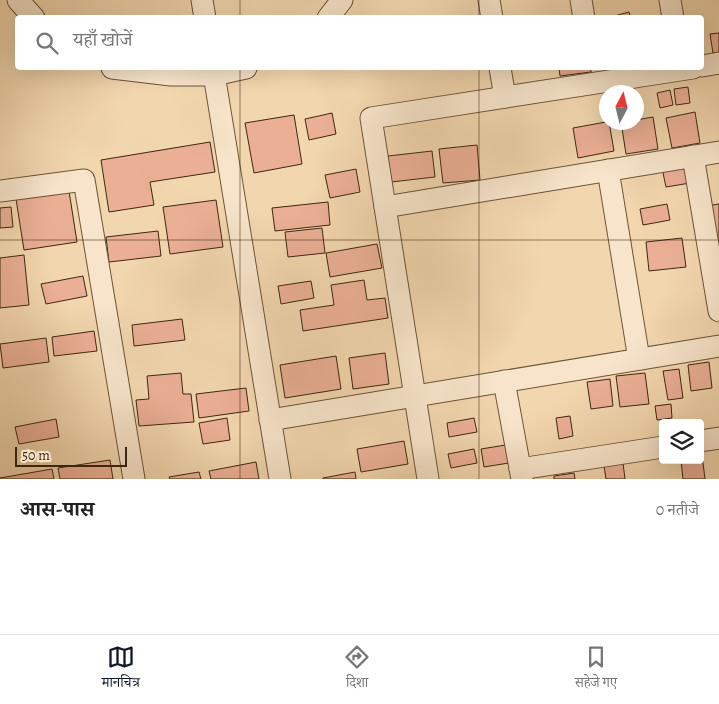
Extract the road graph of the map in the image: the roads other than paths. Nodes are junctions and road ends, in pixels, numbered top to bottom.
1 (18, 0) edge
2 (202, 0) edge
3 (342, 0) edge
4 (490, 0) edge
5 (581, 0) edge
6 (670, 0) edge
7 (31, 15) edge
8 (204, 15) edge
9 (330, 15) edge
10 (492, 15) edge
11 (584, 15) edge
12 (672, 15) edge
13 (719, 63) edge
14 (704, 66) edge
15 (129, 70) edge
16 (230, 70) edge
17 (500, 70) edge
18 (662, 70) edge
19 (213, 72) edge
20 (593, 75) edge
21 (505, 97) junction
22 (719, 152) edge
23 (693, 156) junction
24 (608, 170) junction
25 (0, 191) edge
26 (385, 207) junction
27 (719, 311) edge
28 (719, 346) edge
29 (639, 359) junction
30 (504, 381) junction
31 (415, 395) junction
32 (270, 420) junction
33 (719, 438) edge
34 (704, 440) edge
35 (659, 448) edge
36 (521, 474) edge
37 (134, 479) edge
38 (280, 479) edge
39 (428, 479) edge

1 - 7 street
2 - 8 street
3 - 9 street
4 - 10 street
5 - 11 street
6 - 12 street
13 - 14 street
15 - 19 street
16 - 19 street
17 - 21 street
18 - 20 street
19 - 32 street
20 - 21 street
21 - 26 street
22 - 23 street
23 - 24 street
23 - 27 street
24 - 26 street
24 - 29 street
25 - 37 street
26 - 31 street
28 - 29 street
29 - 30 street
30 - 31 street
30 - 36 street
31 - 32 street
31 - 39 street
32 - 38 street
33 - 34 street
35 - 36 street

